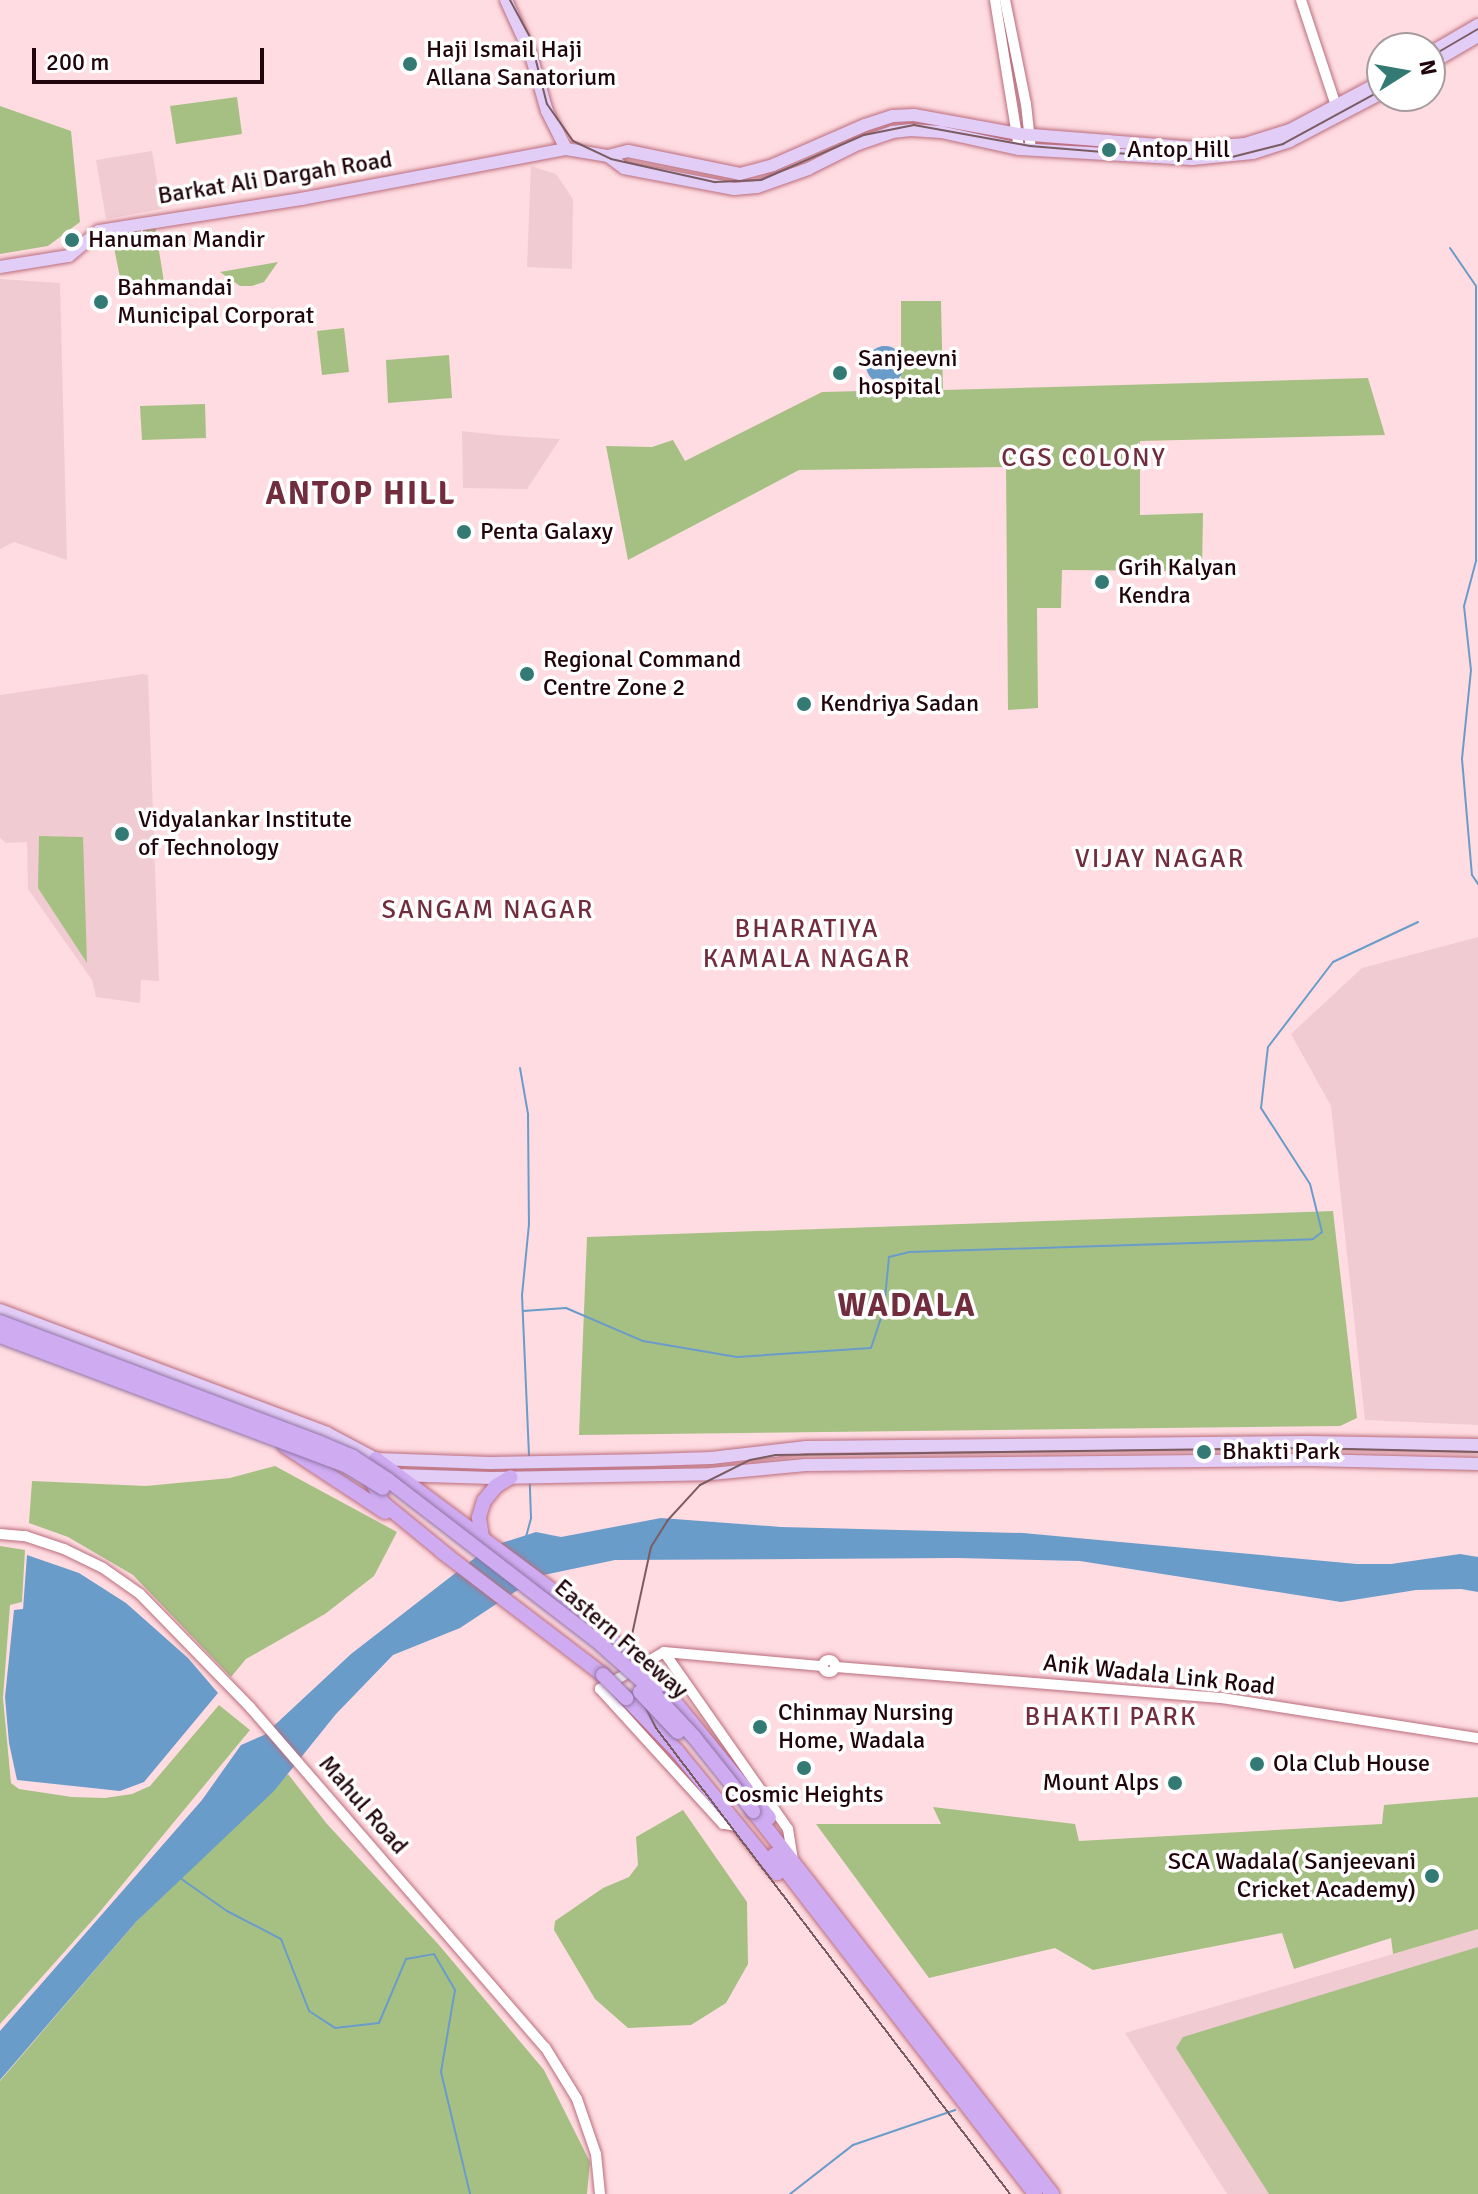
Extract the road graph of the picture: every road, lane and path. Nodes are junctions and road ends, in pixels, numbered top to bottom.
1 (506, 0) edge
2 (995, 0) edge
3 (1005, 0) edge
4 (1301, 0) edge
5 (1478, 25) edge
6 (1478, 36) edge
7 (1446, 44) edge
8 (1446, 55) edge
9 (1366, 92) edge
10 (1366, 100) edge
11 (1338, 112) junction
12 (1025, 134) junction
13 (566, 149) junction
14 (1025, 150) junction
15 (628, 151) junction
16 (1155, 152) junction
17 (608, 156) junction
18 (624, 168) junction
19 (0, 267) edge
20 (0, 1310) edge
21 (0, 1322) edge
22 (0, 1338) edge
23 (270, 1430) junction
24 (1478, 1445) edge
25 (711, 1458) junction
26 (376, 1459) junction
27 (650, 1460) junction
28 (1478, 1464) edge
29 (525, 1471) junction
30 (368, 1473) junction
31 (711, 1474) junction
32 (399, 1475) junction
33 (651, 1475) junction
34 (0, 1534) edge
35 (485, 1539) junction
36 (449, 1557) junction
37 (664, 1652) junction
38 (601, 1682) junction
39 (1478, 1738) edge
40 (746, 1818) junction
41 (790, 1860) junction
42 (600, 2194) edge
43 (1035, 2194) edge
44 (1052, 2194) edge

1 - 13 main road
2 - 12 street
3 - 12 street
4 - 11 street
5 - 7 main road
6 - 8 main road
9 - 11 main road
10 - 11 main road
11 - 16 main road
12 - 14 street
12 - 15 main road
12 - 16 main road
13 - 17 main road
13 - 19 main road, Barkat Ali Dargah Road
14 - 16 main road
14 - 18 main road
15 - 17 main road
15 - 18 main road
17 - 18 main road
20 - 26 main road
21 - 40 highway, Eastern Freeway, bridge
22 - 23 main road
22 - 40 highway, Eastern Freeway, bridge
23 - 30 main road
23 - 36 highway
24 - 25 main road
25 - 27 main road
25 - 31 main road
26 - 29 main road
26 - 30 highway
26 - 32 highway
27 - 29 main road
27 - 33 main road
28 - 31 main road
29 - 32 main road
29 - 33 main road
29 - 35 highway
30 - 32 main road
30 - 36 highway
31 - 33 main road
32 - 35 highway
34 - 42 street, Mahul Road
35 - 41 highway, bridge
36 - 38 highway
37 - 38 street
37 - 39 street, Anik Wadala Link Road
37 - 41 street
38 - 40 highway, bridge
38 - 40 street
40 - 41 highway, Eastern Freeway
40 - 43 highway, Eastern Freeway
41 - 44 highway, Eastern Freeway

